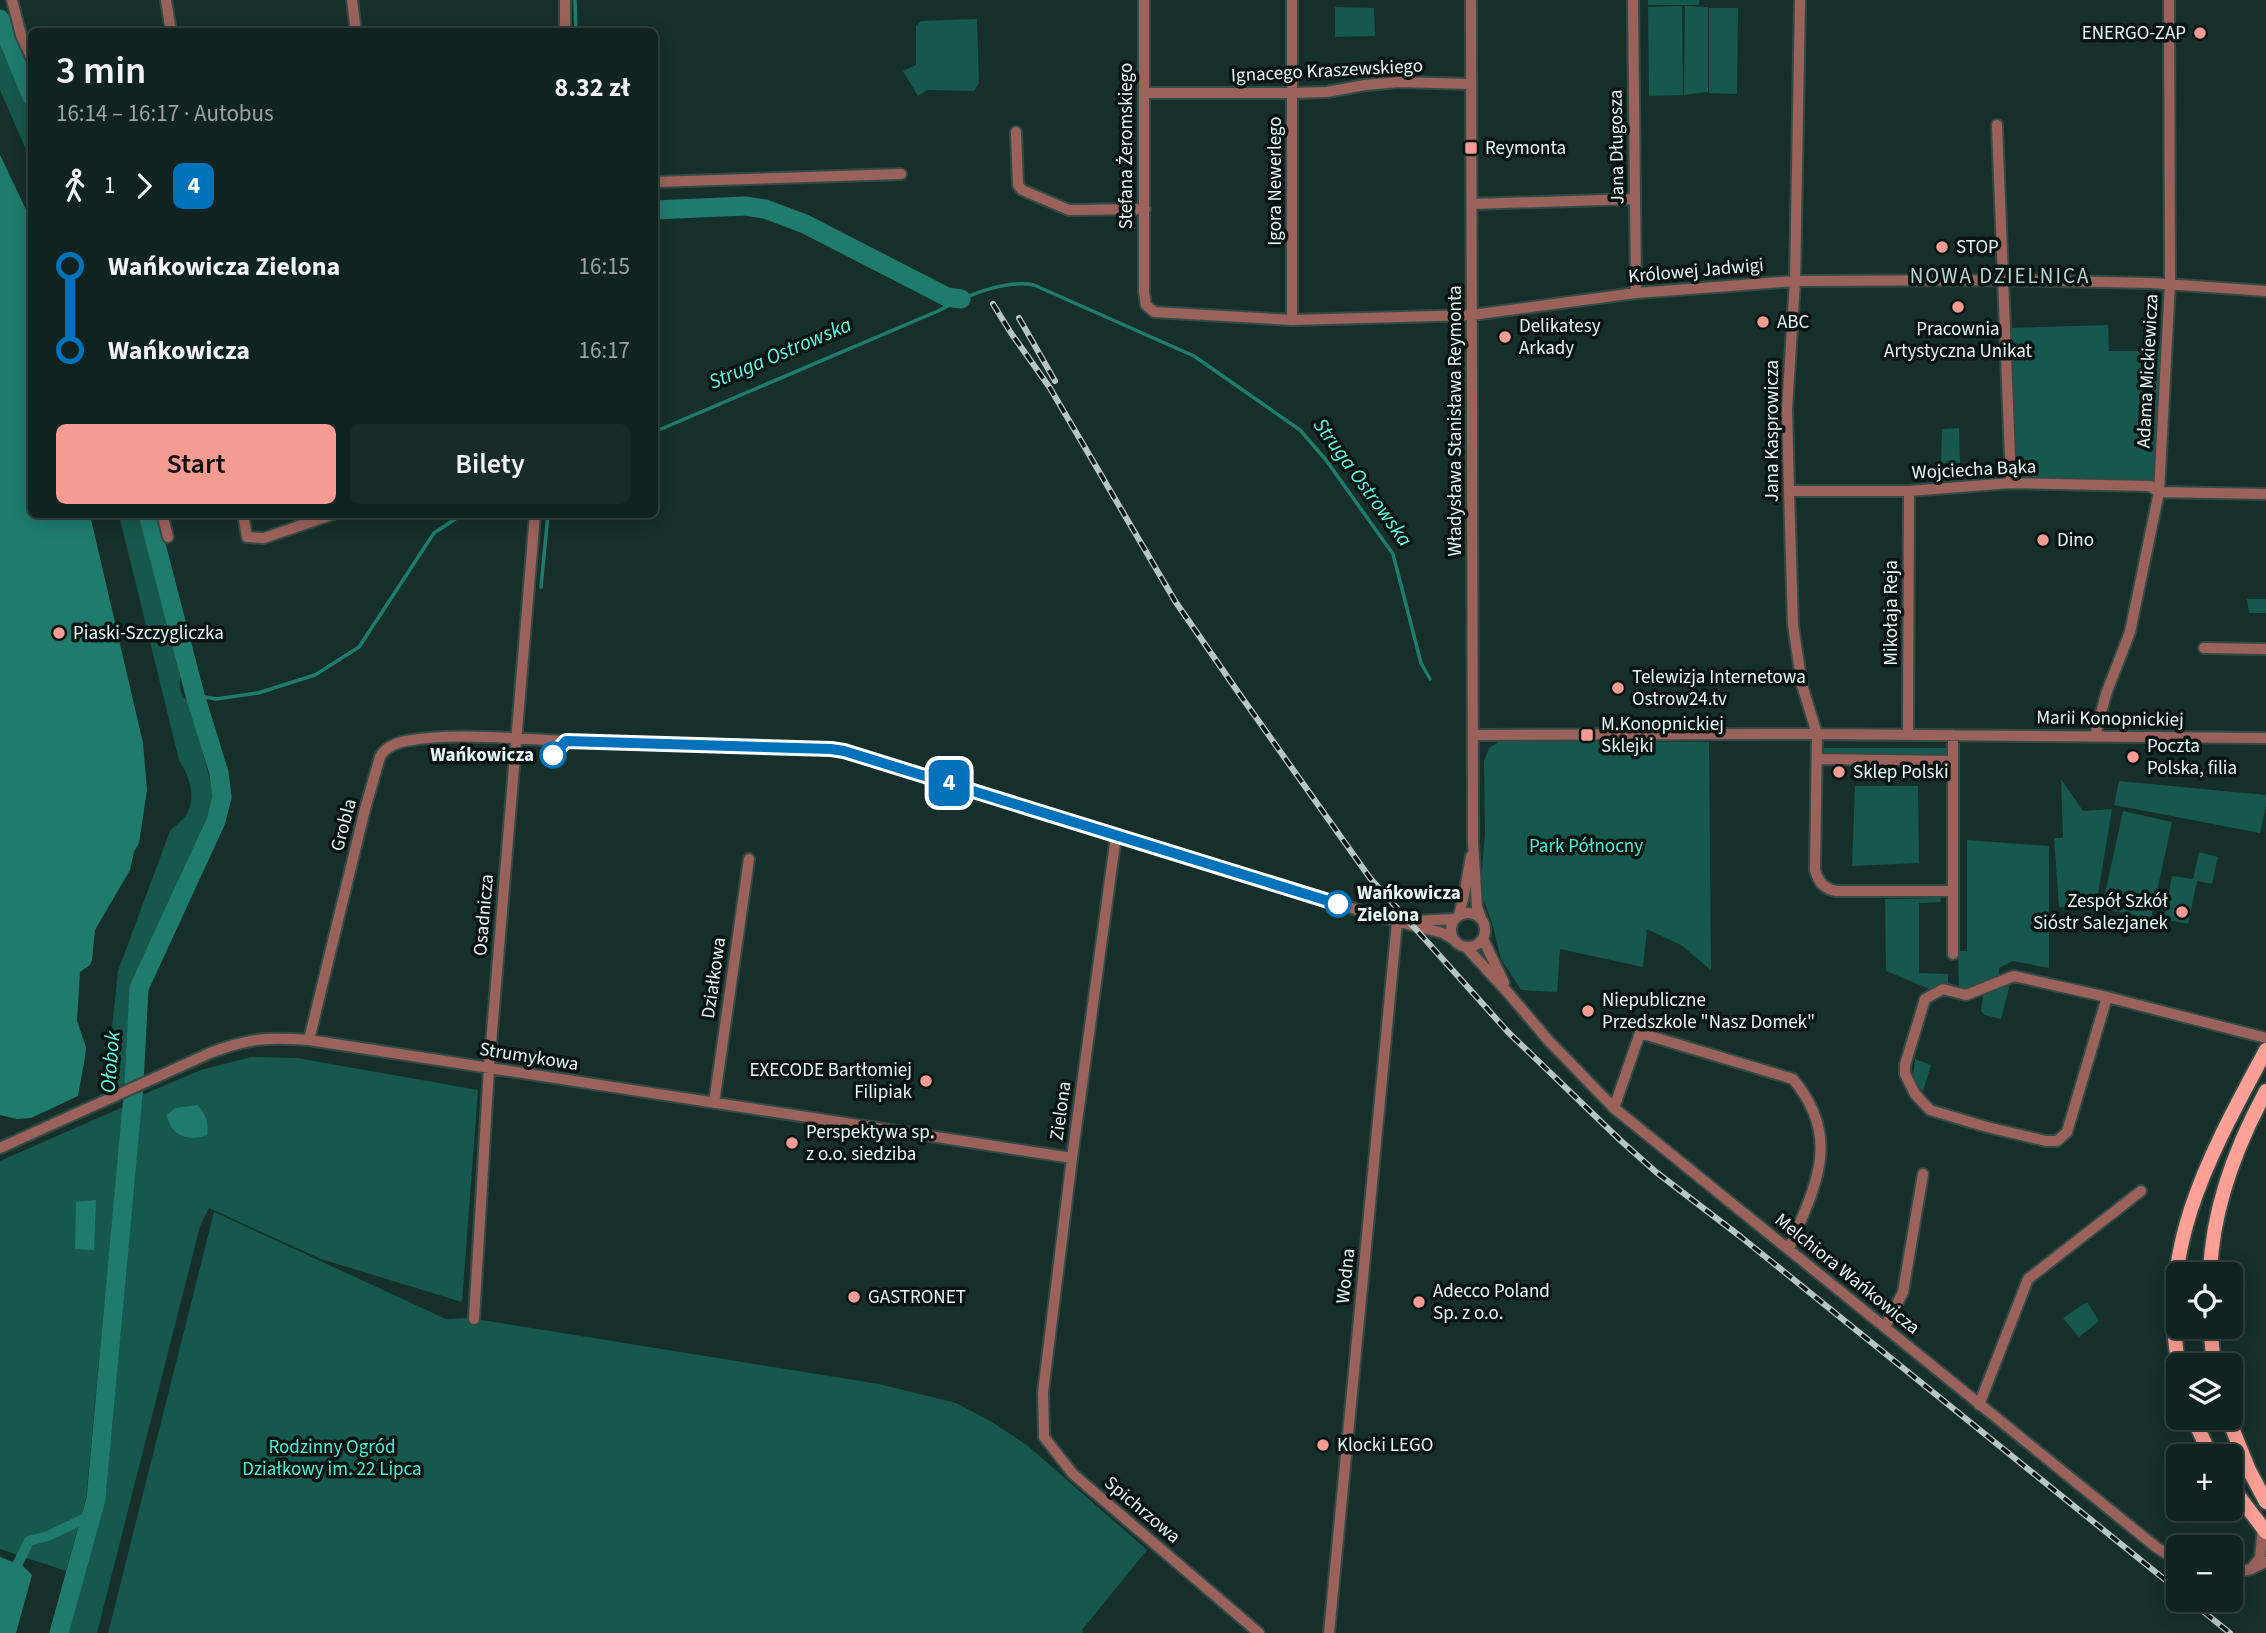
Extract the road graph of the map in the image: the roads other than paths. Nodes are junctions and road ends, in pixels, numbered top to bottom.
1 (12, 0) edge
2 (166, 0) edge
3 (352, 0) edge
4 (565, 0) edge
5 (1143, 0) edge
6 (1292, 0) edge
7 (1471, 0) edge
8 (1633, 0) edge
9 (1800, 0) edge
10 (2169, 0) edge
11 (170, 28) edge
12 (356, 28) edge
13 (565, 28) edge
14 (28, 50) edge
15 (1471, 84) junction
16 (1144, 93) junction
17 (1292, 93) junction
18 (1997, 125) dead end
19 (1016, 132) dead end
20 (901, 174) dead end
21 (658, 182) edge
22 (1635, 199) junction
23 (1472, 204) junction
24 (1145, 209) junction
25 (2003, 280) junction
26 (1795, 281) junction
27 (2170, 283) junction
28 (2266, 291) edge
29 (1144, 292) joint
30 (1636, 293) junction
31 (1472, 315) junction
32 (1292, 320) junction
33 (2011, 482) junction
34 (1789, 491) junction
35 (1909, 491) junction
36 (2159, 492) junction
37 (2266, 494) edge
38 (163, 518) edge
39 (244, 518) edge
40 (322, 518) edge
41 (535, 518) edge
42 (168, 537) dead end
43 (2204, 648) dead end
44 (2266, 649) edge
45 (1816, 734) junction
46 (1473, 735) junction
47 (1908, 735) junction
48 (1953, 735) junction
49 (2095, 736) junction
50 (2266, 738) edge
51 (516, 739) junction
52 (1817, 759) junction
53 (1953, 761) junction
54 (1116, 836) junction
55 (1473, 842) junction
56 (749, 859) dead end
57 (1953, 891) junction
58 (1457, 917) junction
59 (1481, 918) junction
60 (1397, 922) junction
61 (1453, 939) junction
62 (1483, 939) junction
63 (1466, 947) junction
64 (1953, 954) dead end
65 (1510, 995) junction
66 (2107, 996) junction
67 (2266, 1038) edge
68 (309, 1040) junction
69 (2266, 1050) edge
70 (489, 1068) junction
71 (2266, 1091) edge
72 (714, 1102) junction
73 (1614, 1108) junction
74 (0, 1149) edge
75 (1072, 1158) junction
76 (1923, 1174) dead end
77 (2141, 1191) dead end
78 (1789, 1249) junction
79 (2211, 1262) edge
80 (474, 1319) dead end
81 (1885, 1327) junction
82 (2177, 1353) edge
83 (1043, 1391) joint
84 (1979, 1405) junction
85 (2233, 1430) edge
86 (2243, 1502) edge
87 (2266, 1502) edge
88 (2264, 1530) edge
89 (2166, 1554) edge
90 (2266, 1562) edge
91 (2250, 1569) junction
92 (2266, 1569) edge
93 (2243, 1570) edge
94 (1259, 1633) edge
95 (1329, 1633) edge

1 - 14 street
2 - 11 street
3 - 12 street
4 - 13 street
5 - 16 street, Stefana Żeromskiego
6 - 17 street, Igora Newerlego
7 - 15 street, Władysława Stanisława Reymonta
8 - 22 street, Jana Długosza
9 - 26 street, Jana Kasprowicza
10 - 27 street, Adama Mickiewicza
15 - 17 street, Ignacego Kraszewskiego
15 - 23 street, Władysława Stanisława Reymonta
16 - 17 street, Ignacego Kraszewskiego
16 - 24 street, Stefana Żeromskiego
17 - 32 street, Igora Newerlego
18 - 25 street
19 - 24 street
20 - 21 street
22 - 23 street
22 - 30 street, Jana Długosza
23 - 31 street, Władysława Stanisława Reymonta
24 - 29 street, Stefana Żeromskiego
25 - 26 street, Królowej Jadwigi
25 - 27 street, Królowej Jadwigi
25 - 33 street
26 - 30 street, Królowej Jadwigi
26 - 34 street, Jana Kasprowicza
27 - 28 street, Królowej Jadwigi
27 - 36 street, Adama Mickiewicza
29 - 32 street, Królowej Jadwigi
30 - 31 street, Królowej Jadwigi
31 - 32 street, Królowej Jadwigi
31 - 46 street, Władysława Stanisława Reymonta
33 - 35 street, Wojciecha Bąka
33 - 36 street, Wojciecha Bąka
34 - 35 street, Wojciecha Bąka
34 - 45 street, Jana Kasprowicza
35 - 47 street, Mikołaja Reja
36 - 37 street, Wojciecha Bąka
36 - 49 street, Adama Mickiewicza
38 - 42 street
39 - 40 street
41 - 51 street, Osadnicza
43 - 44 street
45 - 46 street, Marii Konopnickiej
45 - 47 street, Marii Konopnickiej
45 - 52 street, Jana Kasprowicza
46 - 55 street, Władysława Stanisława Reymonta
47 - 48 street, Marii Konopnickiej
48 - 49 street, Marii Konopnickiej
48 - 53 street
49 - 50 street, Marii Konopnickiej
51 - 54 street
51 - 68 street, Grobla
51 - 70 street, Osadnicza
52 - 53 street
52 - 57 street, Jana Kasprowicza
53 - 57 street
54 - 60 street
54 - 75 street, Zielona
55 - 58 street, Władysława Stanisława Reymonta
55 - 59 street, Władysława Stanisława Reymonta
56 - 72 street, Działkowa
57 - 64 street
58 - 59 street
58 - 60 street
58 - 61 street
59 - 62 street
60 - 61 street
60 - 95 street, Wodna
61 - 63 street
62 - 63 street
62 - 65 street, Melchiora Wańkowicza
63 - 65 street, Melchiora Wańkowicza
65 - 73 street, Melchiora Wańkowicza
66 - 66 street
66 - 67 street
68 - 70 street, Strumykowa
68 - 74 street, Strumykowa
69 - 82 main road
70 - 72 street, Strumykowa
70 - 80 street, Osadnicza
71 - 79 main road
72 - 75 street, Strumykowa
73 - 78 street, Melchiora Wańkowicza
73 - 78 street
75 - 83 street, Zielona
76 - 81 street
77 - 84 street
78 - 81 street, Melchiora Wańkowicza
81 - 84 street, Melchiora Wańkowicza
83 - 94 street, Spichrzowa
84 - 89 street, Melchiora Wańkowicza
85 - 87 main road
86 - 88 main road
88 - 91 street
90 - 91 street
91 - 92 street
91 - 93 street

